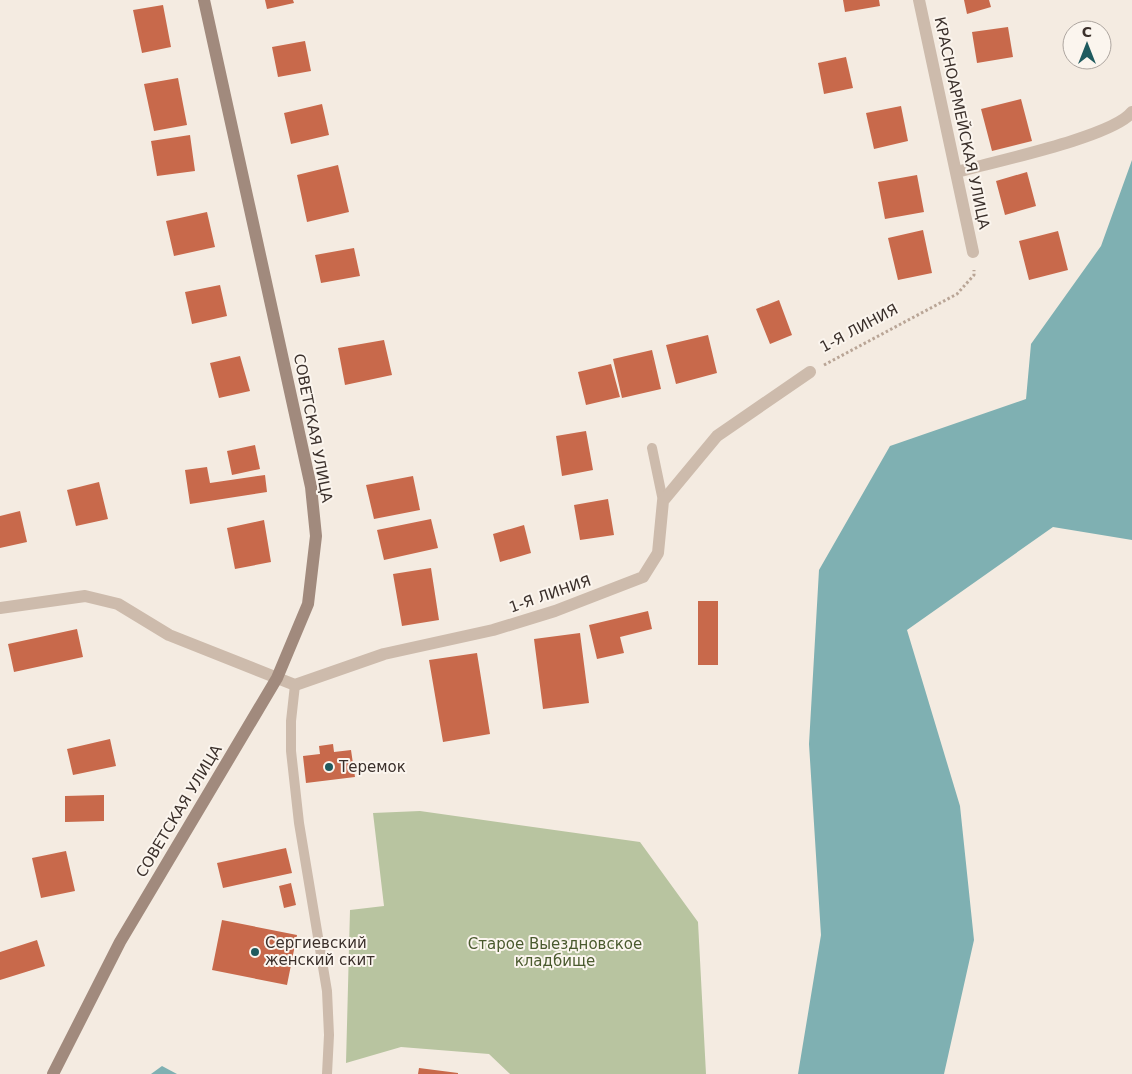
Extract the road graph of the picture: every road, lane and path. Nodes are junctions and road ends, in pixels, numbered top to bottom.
1 (204, 0) edge
2 (919, 0) edge
3 (1132, 112) edge
4 (957, 172) junction
5 (973, 252) joint
6 (810, 372) joint
7 (652, 448) dead end
8 (663, 502) junction
9 (0, 608) edge
10 (277, 678) junction
11 (295, 685) junction
12 (53, 1074) edge
13 (327, 1074) edge

1 - 10 main road, СОВЕТСКАЯ УЛИЦА
2 - 4 street, КРАСНОАРМЕЙСКАЯ УЛИЦА
3 - 4 street
4 - 5 street, КРАСНОАРМЕЙСКАЯ УЛИЦА
5 - 6 path, 1-Я ЛИНИЯ
6 - 8 street
7 - 8 lane
8 - 11 street, 1-Я ЛИНИЯ
9 - 10 street
10 - 11 street
10 - 12 main road, СОВЕТСКАЯ УЛИЦА
11 - 13 lane

